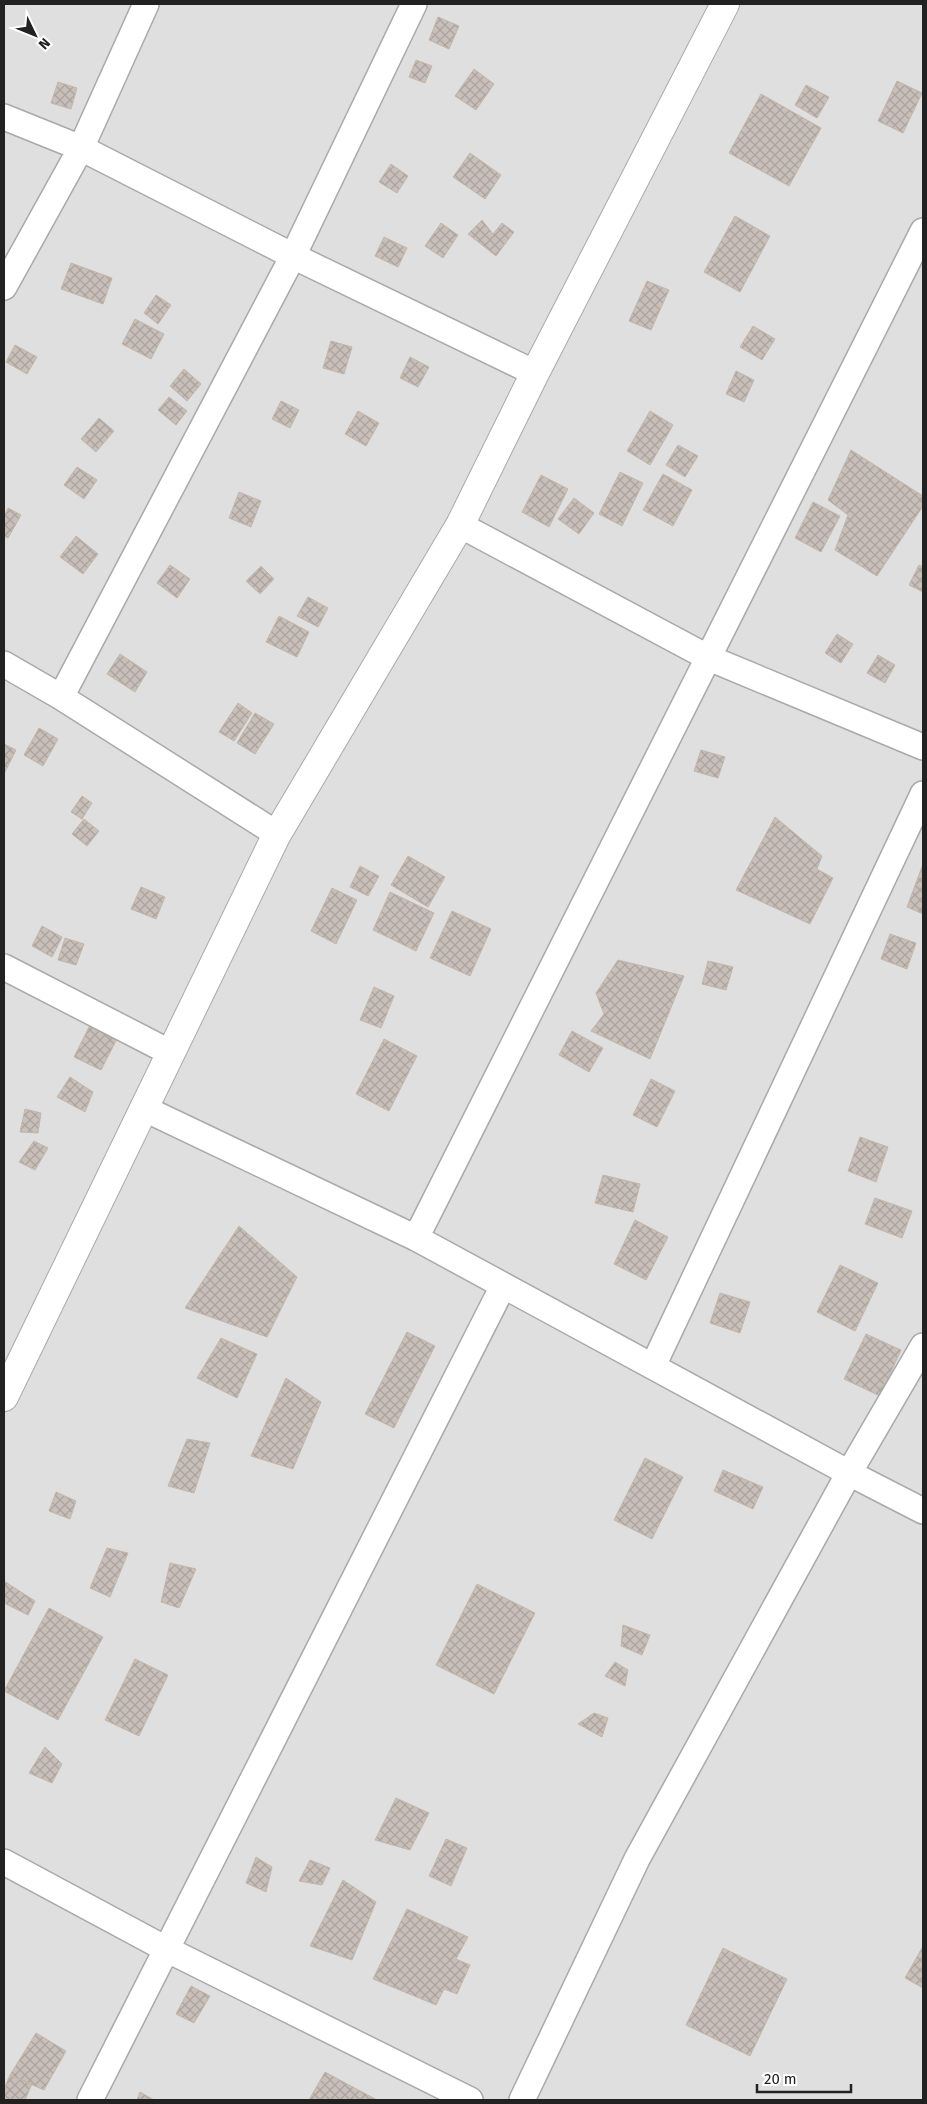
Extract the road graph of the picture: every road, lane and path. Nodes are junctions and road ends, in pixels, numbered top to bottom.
1 (146, 4) edge
2 (414, 4) edge
3 (725, 4) edge
4 (4, 117) edge
5 (81, 148) junction
6 (923, 231) edge
7 (293, 256) junction
8 (4, 287) edge
9 (535, 373) junction
10 (460, 525) junction
11 (709, 658) junction
12 (4, 664) edge
13 (62, 697) junction
14 (923, 747) edge
15 (923, 794) edge
16 (277, 834) junction
17 (4, 967) edge
18 (171, 1053) junction
19 (143, 1108) junction
20 (416, 1238) junction
21 (503, 1286) junction
22 (923, 1346) edge
23 (653, 1366) junction
24 (4, 1397) edge
25 (849, 1473) junction
26 (923, 1511) edge
27 (4, 1862) edge
28 (166, 1949) junction
29 (90, 2100) edge
30 (470, 2100) edge
31 (522, 2100) edge

1 - 5 street
2 - 7 street
3 - 9 street
4 - 5 street
5 - 7 street
5 - 8 street
6 - 11 street
7 - 9 street
7 - 13 street
9 - 10 street
10 - 11 street
10 - 16 street
11 - 14 street
11 - 20 street
12 - 13 street
13 - 16 street
15 - 23 street
16 - 18 street
17 - 18 street
18 - 19 street
19 - 20 street
19 - 24 street
20 - 21 street
21 - 23 street
21 - 28 street
22 - 25 street
23 - 25 street
25 - 26 street
25 - 31 street
27 - 28 street
28 - 29 street
28 - 30 street

